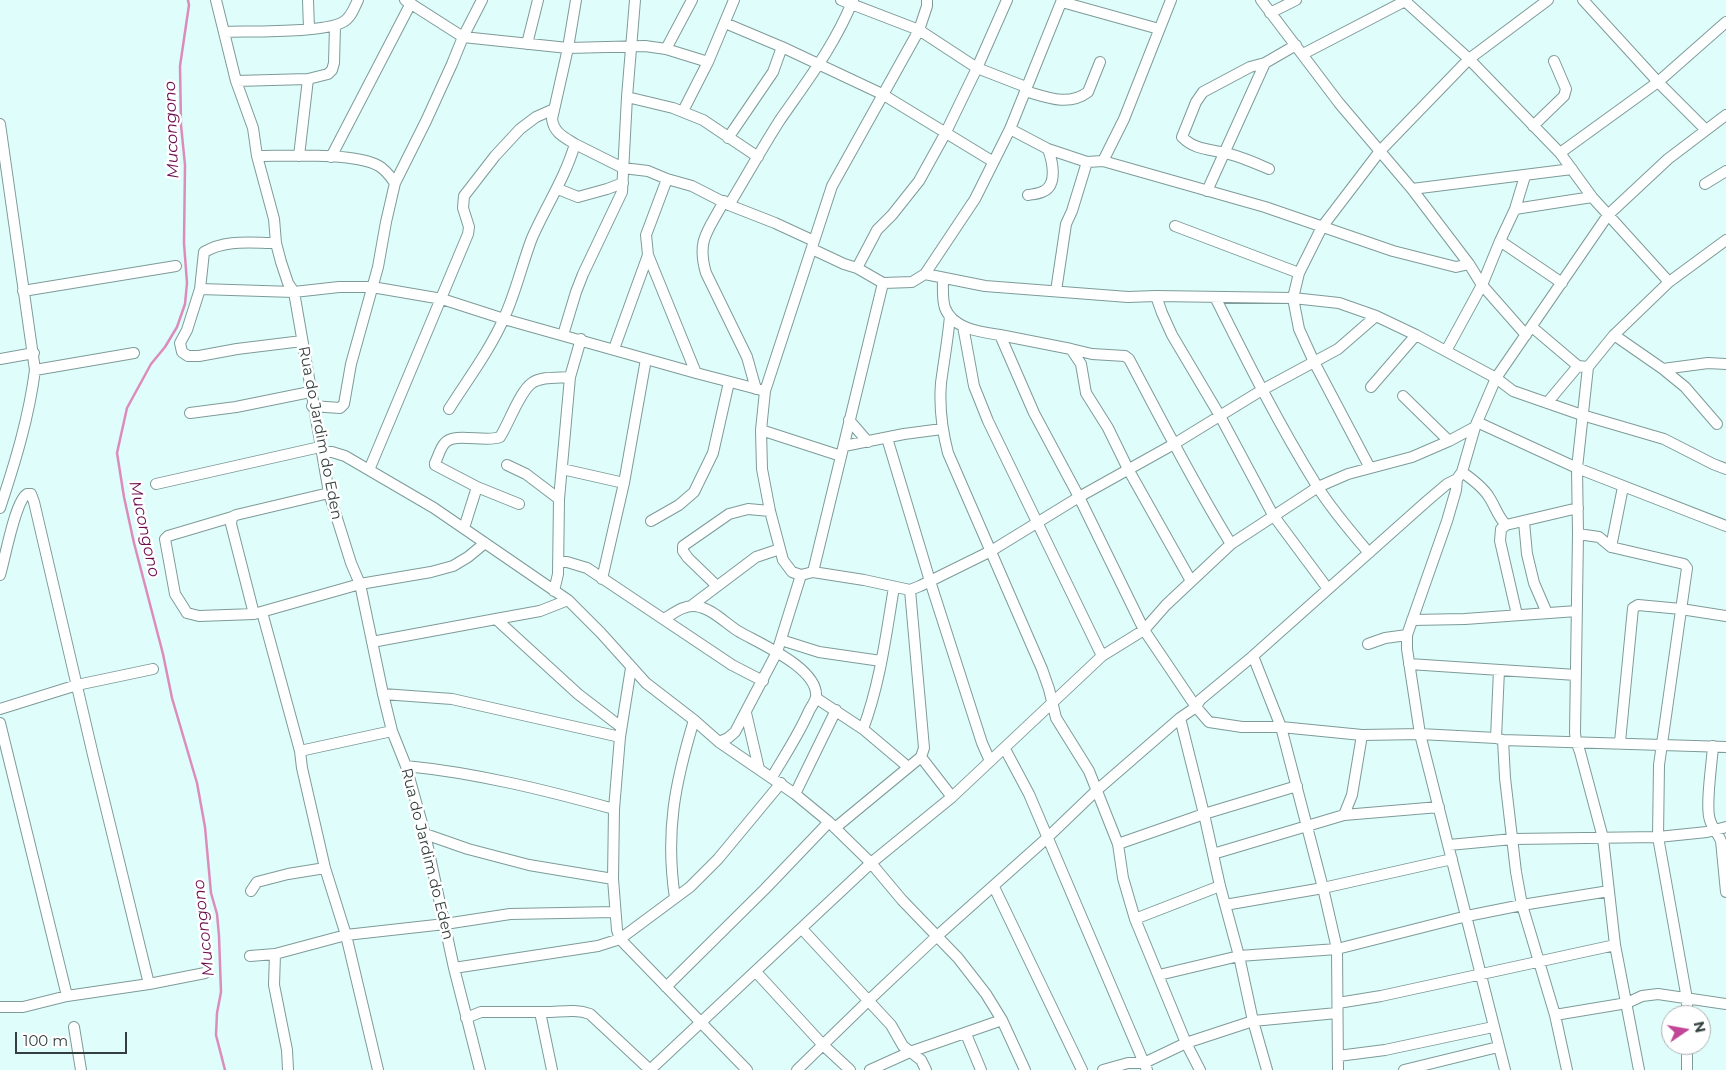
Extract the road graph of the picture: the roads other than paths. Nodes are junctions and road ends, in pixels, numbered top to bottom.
1 (216, 0) edge
2 (308, 0) edge
3 (358, 0) edge
4 (482, 0) edge
5 (538, 0) edge
6 (576, 0) edge
7 (635, 0) edge
8 (692, 0) edge
9 (734, 0) edge
10 (841, 0) edge
11 (927, 0) edge
12 (1007, 0) edge
13 (1171, 0) edge
14 (1260, 0) edge
15 (1296, 0) edge
16 (1548, 0) edge
17 (1583, 0) edge
18 (1062, 1) edge
19 (1406, 1) edge
20 (408, 2) edge
21 (852, 2) edge
22 (1270, 13) junction
23 (1726, 22) edge
24 (725, 23) junction
25 (335, 26) junction
26 (1159, 28) junction
27 (309, 29) junction
28 (918, 30) junction
29 (224, 32) junction
30 (463, 37) junction
31 (526, 44) junction
32 (1296, 45) junction
33 (782, 47) junction
34 (568, 48) junction
35 (631, 48) junction
36 (666, 49) junction
37 (1303, 54) junction
38 (1469, 59) junction
39 (1554, 61) dead end
40 (708, 62) junction
41 (1100, 62) dead end
42 (1265, 63) junction
43 (820, 64) junction
44 (977, 68) junction
45 (308, 79) junction
46 (236, 81) junction
47 (1658, 82) junction
48 (1026, 89) junction
49 (882, 94) junction
50 (627, 97) junction
51 (554, 109) junction
52 (683, 111) junction
53 (1726, 115) edge
54 (0, 124) edge
55 (1533, 126) junction
56 (1010, 129) junction
57 (1705, 129) junction
58 (945, 134) junction
59 (728, 138) junction
60 (575, 144) junction
61 (1048, 149) junction
62 (1380, 151) junction
63 (1225, 153) junction
64 (1560, 153) junction
65 (1065, 155) junction
66 (257, 156) junction
67 (299, 156) junction
68 (331, 157) junction
69 (758, 157) junction
70 (992, 161) junction
71 (1103, 161) junction
72 (1087, 162) junction
73 (624, 168) junction
74 (1054, 168) junction
75 (1269, 169) dead end
76 (1572, 170) junction
77 (1726, 171) edge
78 (1525, 176) junction
79 (667, 179) junction
80 (395, 183) junction
81 (623, 183) junction
82 (1705, 184) dead end
83 (558, 189) junction
84 (1412, 189) junction
85 (1207, 191) junction
86 (1028, 195) dead end
87 (1592, 197) junction
88 (726, 203) junction
89 (1515, 209) junction
90 (1608, 215) junction
91 (1175, 226) dead end
92 (1322, 227) junction
93 (1726, 240) edge
94 (1500, 241) junction
95 (276, 243) junction
96 (813, 245) junction
97 (648, 255) junction
98 (1469, 264) junction
99 (176, 266) dead end
100 (857, 268) junction
101 (1299, 273) junction
102 (925, 274) junction
103 (944, 279) junction
104 (1669, 282) junction
105 (883, 283) junction
106 (1562, 283) junction
107 (1482, 285) junction
108 (372, 287) junction
109 (200, 289) junction
110 (23, 291) junction
111 (1056, 291) junction
112 (294, 292) junction
113 (1156, 296) junction
114 (1214, 297) junction
115 (1293, 298) junction
116 (442, 299) junction
117 (950, 316) junction
118 (1376, 316) junction
119 (504, 319) junction
120 (963, 326) junction
121 (1529, 331) junction
122 (1416, 334) junction
123 (563, 335) junction
124 (1000, 335) junction
125 (1614, 335) junction
126 (581, 340) junction
127 (302, 341) junction
128 (614, 349) junction
129 (1071, 349) junction
130 (1446, 351) junction
131 (34, 352) junction
132 (134, 353) dead end
133 (0, 359) edge
134 (646, 359) junction
135 (1314, 362) junction
136 (1726, 364) edge
137 (1583, 367) junction
138 (1664, 369) junction
139 (35, 370) junction
140 (696, 373) junction
141 (570, 377) junction
142 (1496, 378) junction
143 (729, 382) junction
144 (1371, 387) dead end
145 (761, 390) junction
146 (1262, 390) junction
147 (310, 392) junction
148 (1403, 396) dead end
149 (1547, 402) junction
150 (312, 406) junction
151 (449, 410) dead end
152 (190, 413) dead end
153 (1582, 415) junction
154 (1220, 416) junction
155 (849, 420) junction
156 (1717, 424) dead end
157 (1476, 425) junction
158 (942, 429) junction
159 (761, 430) junction
160 (887, 438) junction
161 (1449, 441) junction
162 (868, 442) junction
163 (1174, 444) junction
164 (321, 449) junction
165 (843, 451) junction
166 (507, 465) dead end
167 (1370, 468) junction
168 (1577, 468) junction
169 (1726, 468) edge
170 (562, 469) junction
171 (1128, 469) junction
172 (369, 470) junction
173 (1460, 475) junction
174 (624, 483) junction
175 (156, 484) dead end
176 (477, 487) junction
177 (1318, 487) junction
178 (1623, 487) junction
179 (329, 493) junction
180 (1079, 497) junction
181 (559, 499) junction
182 (519, 504) dead end
183 (0, 508) edge
184 (1578, 508) junction
185 (770, 511) junction
186 (1273, 515) junction
187 (232, 517) junction
188 (651, 521) dead end
189 (1524, 522) junction
190 (1038, 523) junction
191 (1506, 524) junction
192 (1726, 526) edge
193 (464, 528) junction
194 (1578, 534) junction
195 (486, 542) junction
196 (1231, 544) junction
197 (1611, 547) junction
198 (780, 549) junction
199 (991, 551) junction
200 (1369, 553) junction
201 (558, 562) junction
202 (813, 572) junction
203 (0, 575) edge
204 (801, 575) junction
205 (602, 579) junction
206 (930, 581) junction
207 (1191, 581) junction
208 (360, 584) junction
209 (718, 586) junction
210 (894, 587) junction
211 (1328, 589) junction
212 (910, 590) junction
213 (554, 591) junction
214 (568, 600) junction
215 (691, 606) junction
216 (1681, 609) junction
217 (1546, 612) junction
218 (1577, 612) junction
219 (258, 613) junction
220 (1517, 615) junction
221 (1726, 616) edge
222 (496, 619) junction
223 (664, 619) junction
224 (1412, 620) junction
225 (1144, 630) junction
226 (1407, 635) junction
227 (781, 640) junction
228 (372, 642) junction
229 (1368, 644) dead end
230 (777, 652) junction
231 (1102, 656) junction
232 (1254, 656) junction
233 (882, 661) junction
234 (1409, 664) junction
235 (631, 668) junction
236 (153, 669) dead end
237 (1499, 670) junction
238 (1576, 675) junction
239 (763, 681) junction
240 (77, 685) junction
241 (382, 694) junction
242 (816, 698) junction
243 (1052, 704) junction
244 (1196, 707) junction
245 (0, 709) edge
246 (836, 710) junction
247 (746, 713) junction
248 (1180, 718) junction
249 (694, 720) junction
250 (0, 722) edge
251 (1281, 727) junction
252 (863, 729) junction
253 (392, 731) junction
254 (621, 732) junction
255 (1420, 734) junction
256 (1362, 735) junction
257 (1500, 739) junction
258 (1576, 741) junction
259 (719, 742) junction
260 (1620, 742) junction
261 (1662, 744) junction
262 (1713, 746) junction
263 (1726, 747) edge
264 (1005, 749) junction
265 (300, 752) junction
266 (921, 757) junction
267 (990, 761) junction
268 (406, 766) junction
269 (908, 767) junction
270 (759, 769) junction
271 (772, 777) junction
272 (781, 784) junction
273 (1297, 786) junction
274 (1097, 790) junction
275 (795, 794) junction
276 (952, 797) junction
277 (1439, 807) junction
278 (614, 810) junction
279 (1204, 814) junction
280 (1344, 815) junction
281 (832, 825) junction
282 (1308, 827) junction
283 (1726, 827) edge
284 (1714, 830) junction
285 (425, 834) junction
286 (1658, 837) junction
287 (1047, 838) junction
288 (1602, 838) junction
289 (1513, 839) junction
290 (446, 841) junction
291 (1118, 844) junction
292 (1449, 845) junction
293 (430, 854) junction
294 (1213, 854) junction
295 (1452, 859) junction
296 (871, 864) junction
297 (325, 868) junction
298 (613, 879) junction
299 (1220, 886) junction
300 (994, 887) junction
301 (1323, 888) junction
302 (251, 891) dead end
303 (1609, 891) junction
304 (1726, 892) edge
305 (675, 898) junction
306 (1225, 905) junction
307 (1522, 905) junction
308 (615, 912) junction
309 (1467, 916) junction
310 (1135, 919) junction
311 (445, 924) junction
312 (802, 928) junction
313 (346, 934) junction
314 (936, 937) junction
315 (620, 939) junction
316 (1615, 945) junction
317 (1337, 949) junction
318 (275, 954) junction
319 (250, 956) dead end
320 (1239, 956) junction
321 (1539, 960) junction
322 (454, 968) junction
323 (205, 972) dead end
324 (756, 972) junction
325 (1159, 975) junction
326 (1482, 975) junction
327 (149, 984) junction
328 (666, 988) junction
329 (67, 996) junction
330 (1687, 999) junction
331 (868, 1001) junction
332 (1627, 1003) junction
333 (1726, 1004) edge
334 (1687, 1005) edge
335 (0, 1007) edge
336 (1337, 1008) junction
337 (540, 1012) junction
338 (1555, 1016) junction
339 (466, 1018) junction
340 (1002, 1020) junction
341 (701, 1021) junction
342 (1253, 1021) junction
343 (1494, 1027) junction
344 (74, 1028) dead end
345 (966, 1034) junction
346 (1186, 1043) junction
347 (823, 1045) junction
348 (1498, 1047) junction
349 (910, 1052) junction
350 (1687, 1055) edge
351 (1338, 1056) junction
352 (1146, 1066) edge
353 (80, 1070) edge
354 (288, 1070) edge
355 (378, 1070) edge
356 (480, 1070) edge
357 (552, 1070) edge
358 (650, 1070) edge
359 (747, 1070) edge
360 (797, 1070) edge
361 (850, 1070) edge
362 (870, 1070) edge
363 (926, 1070) edge
364 (981, 1070) edge
365 (1025, 1070) edge
366 (1082, 1070) edge
367 (1103, 1070) edge
368 (1200, 1070) edge
369 (1267, 1070) edge
370 (1338, 1070) edge
371 (1406, 1070) edge
372 (1505, 1070) edge
373 (1567, 1070) edge
374 (1639, 1070) edge
375 (1687, 1070) edge

1 - 29 street, Rua do Jardim do Eden
2 - 27 street
3 - 25 street
4 - 30 street
5 - 31 street
6 - 34 street
7 - 35 street
8 - 36 street
9 - 24 street
10 - 21 street
11 - 28 street
12 - 44 street
13 - 26 street
14 - 22 street
15 - 22 street
16 - 38 street
17 - 47 street
18 - 26 street
18 - 48 street
19 - 37 street
19 - 38 street
20 - 30 street
20 - 68 street
21 - 28 street
21 - 43 street
22 - 32 street
23 - 47 street
24 - 33 street
24 - 40 street
25 - 27 street
25 - 45 street
26 - 71 street
27 - 29 street
28 - 44 street
28 - 49 street
29 - 46 street, Rua do Jardim do Eden
30 - 31 street
30 - 80 street
31 - 34 street
32 - 37 street
32 - 42 street
33 - 43 street
33 - 59 street
34 - 35 street
34 - 51 street
35 - 36 street
35 - 50 street
36 - 40 street
37 - 62 street
38 - 55 street
38 - 62 street
39 - 55 street
40 - 52 street
41 - 48 street
42 - 63 street
42 - 63 street
43 - 49 street
43 - 69 street
44 - 48 street
44 - 58 street
45 - 46 street
45 - 67 street
46 - 66 street, Rua do Jardim do Eden
47 - 57 street
47 - 64 street
48 - 56 street
49 - 58 street
49 - 96 street
50 - 52 street
50 - 73 street
51 - 60 street
51 - 116 street
52 - 59 street
53 - 57 street
54 - 110 street
55 - 64 street
56 - 61 street
56 - 70 street
57 - 90 street
58 - 70 street
58 - 100 street
59 - 69 street
60 - 73 street
60 - 83 street
61 - 65 street
61 - 74 street
62 - 84 street
62 - 92 street
63 - 75 street
63 - 85 street
64 - 76 street
65 - 72 street
65 - 74 street
66 - 67 street
66 - 95 street, Rua do Jardim do Eden
67 - 68 street
68 - 80 street
69 - 88 street
70 - 102 street
71 - 72 street
71 - 85 street
72 - 111 street
73 - 79 street
73 - 81 street
74 - 86 street
76 - 78 street
76 - 87 street
77 - 82 street
78 - 84 street
78 - 89 street
79 - 88 street
79 - 97 street
80 - 108 street
81 - 83 street
81 - 123 street
83 - 119 street
84 - 98 street
85 - 92 street
87 - 89 street
87 - 90 street
88 - 96 street
88 - 145 street
89 - 94 street
90 - 104 street
90 - 106 street
91 - 101 street
92 - 98 street
92 - 101 street
93 - 104 street
94 - 106 street
94 - 107 street
95 - 109 street
95 - 112 street, Rua do Jardim do Eden
96 - 100 street
96 - 145 street
97 - 128 street
97 - 140 street
98 - 107 street
99 - 110 street
100 - 105 street
101 - 115 street
102 - 103 street
102 - 105 street
103 - 111 street
103 - 117 street
104 - 125 street
105 - 155 street
106 - 121 street
107 - 121 street
107 - 130 street
108 - 112 street
108 - 116 street
108 - 150 street
109 - 112 street
109 - 127 street
110 - 131 street
111 - 113 street
112 - 127 street, Rua do Jardim do Eden
113 - 114 street
113 - 154 street
114 - 115 street
114 - 146 street
115 - 118 street
115 - 135 street
116 - 119 street
116 - 172 street
117 - 120 street
117 - 158 street
118 - 122 street
118 - 135 street
119 - 123 street
119 - 151 street
120 - 124 street
120 - 190 street
121 - 137 street
121 - 142 street
122 - 130 street
122 - 144 street
123 - 126 street
124 - 129 street
124 - 180 street
125 - 137 street
125 - 138 street
126 - 128 street
126 - 141 street
127 - 147 street, Rua do Jardim do Eden
128 - 134 street
129 - 163 street
129 - 171 street
130 - 142 street
131 - 133 street
131 - 139 street
132 - 139 street
134 - 140 street
134 - 174 street
135 - 146 street
135 - 167 street
136 - 138 street
137 - 149 street
137 - 153 street
138 - 156 street
139 - 183 street
140 - 143 street
141 - 170 street
141 - 176 street
142 - 149 street
142 - 157 street
143 - 145 street
143 - 188 street
145 - 159 street
146 - 154 street
146 - 177 street
147 - 150 street, Rua do Jardim do Eden
147 - 152 street
148 - 161 street
149 - 153 street
150 - 164 street, Rua do Jardim do Eden
153 - 168 street
153 - 169 street
154 - 163 street
154 - 186 street
155 - 162 street
155 - 165 street
157 - 161 street
157 - 168 street
157 - 173 street
158 - 160 street
158 - 199 street
159 - 165 street
159 - 185 street
160 - 162 street
160 - 206 street
161 - 167 street
162 - 165 street
163 - 171 street
163 - 196 street
164 - 172 street
164 - 175 street
164 - 179 street, Rua do Jardim do Eden
165 - 202 street
166 - 181 street
167 - 177 street
168 - 178 street
168 - 184 street
170 - 174 street
170 - 181 street
171 - 180 street
171 - 207 street
172 - 193 street
173 - 191 street
173 - 200 street
173 - 224 street
174 - 205 street
176 - 182 street
176 - 193 street
177 - 186 street
177 - 200 street
178 - 192 street
178 - 197 street
179 - 187 street
179 - 208 street, Rua do Jardim do Eden
180 - 190 street
180 - 225 street
181 - 201 street
184 - 189 street
184 - 194 street
185 - 198 street
185 - 209 street
186 - 196 street
186 - 211 street
187 - 219 street
187 - 219 street
189 - 191 street
189 - 217 street
190 - 199 street
190 - 231 street
191 - 220 street
193 - 195 street
194 - 197 street
194 - 218 street
195 - 208 street
195 - 213 street
196 - 207 street
197 - 216 street
198 - 204 street
198 - 209 street
199 - 206 street
199 - 243 street
200 - 211 street
201 - 205 street
201 - 213 street
202 - 204 street
202 - 210 street
203 - 240 street
204 - 227 street
205 - 223 street
206 - 212 street
206 - 267 street
207 - 225 street
208 - 219 street
208 - 228 street, Rua do Jardim do Eden
209 - 215 street
210 - 212 street
210 - 233 street
211 - 232 street
212 - 266 street
213 - 214 street
214 - 222 street
214 - 235 street
215 - 223 street
215 - 230 street
216 - 221 street
216 - 260 street
216 - 261 street
217 - 218 street
217 - 220 street
218 - 238 street
219 - 265 street
220 - 224 street
222 - 228 street
222 - 254 street
223 - 239 street
224 - 226 street
225 - 231 street
225 - 244 street
226 - 229 street
226 - 234 street
227 - 230 street
227 - 233 street
228 - 241 street, Rua do Jardim do Eden
230 - 239 street
230 - 242 street
231 - 243 street
232 - 244 street
232 - 251 street
233 - 252 street
234 - 237 street
234 - 255 street
235 - 249 street
235 - 254 street
236 - 240 street
237 - 238 street
237 - 257 street
238 - 258 street
239 - 247 street
240 - 245 street
240 - 327 street
241 - 253 street, Rua do Jardim do Eden
241 - 254 street
242 - 246 street
242 - 271 street
243 - 264 street
243 - 274 street
244 - 248 street
244 - 251 street
246 - 252 street
246 - 275 street
247 - 259 street
247 - 270 street
248 - 274 street
248 - 279 street
249 - 259 street
249 - 305 street
250 - 329 street
251 - 256 street
251 - 273 street
252 - 269 street
253 - 265 street
253 - 268 street, Rua do Jardim do Eden
254 - 278 street
255 - 256 street
255 - 257 street
255 - 277 street
256 - 280 street
257 - 258 street
257 - 289 street
258 - 260 street
258 - 288 street
259 - 270 street
260 - 261 street
261 - 262 street
261 - 286 street
262 - 263 street
262 - 284 street
264 - 267 street
264 - 287 street
265 - 297 street
266 - 269 street
266 - 276 street
267 - 276 street
268 - 278 street
268 - 285 street, Rua do Jardim do Eden
269 - 281 street
270 - 271 street
271 - 272 street
272 - 275 street
272 - 305 street
273 - 279 street
273 - 282 street
274 - 287 street
274 - 291 street
275 - 281 street
276 - 296 street
277 - 280 street
277 - 292 street
278 - 298 street
279 - 291 street
279 - 294 street
280 - 282 street
281 - 296 street
281 - 328 street
282 - 294 street
282 - 301 street
283 - 284 street
284 - 286 street
284 - 304 street
285 - 290 street
285 - 293 street, Rua do Jardim do Eden
286 - 288 street
286 - 330 street
287 - 300 street
287 - 352 street
288 - 289 street
288 - 303 street
289 - 292 street
289 - 307 street
290 - 293 street
290 - 298 street
291 - 310 street
292 - 295 street
293 - 311 street, Rua do Jardim do Eden
294 - 299 street
295 - 301 street
295 - 309 street
296 - 312 street
296 - 314 street
297 - 302 street
297 - 313 street
298 - 308 street
299 - 306 street
299 - 310 street
300 - 314 street
300 - 366 street
301 - 306 street
301 - 317 street
303 - 307 street
303 - 316 street
305 - 315 street
306 - 320 street
307 - 309 street
307 - 321 street
308 - 311 street
308 - 315 street
309 - 317 street
309 - 326 street
310 - 325 street
311 - 313 street
311 - 322 street, Rua do Jardim do Eden
312 - 324 street
312 - 331 street
313 - 318 street
313 - 355 street
314 - 331 street
314 - 340 street
315 - 322 street
315 - 328 street
316 - 321 street
316 - 332 street
317 - 320 street
317 - 336 street
318 - 319 street
318 - 354 street
320 - 325 street
320 - 342 street
321 - 326 street
321 - 338 street
322 - 339 street, Rua do Jardim do Eden
323 - 327 street
324 - 341 street
324 - 347 street
325 - 346 street
326 - 336 street
326 - 343 street
327 - 329 street
328 - 341 street
329 - 335 street
330 - 332 street
330 - 333 street
330 - 334 street
331 - 347 street
331 - 349 street
332 - 338 street
332 - 374 street
336 - 342 street
336 - 351 street
337 - 339 street
337 - 357 street
337 - 358 street
338 - 373 street
339 - 356 street, Rua do Jardim do Eden
340 - 345 street
340 - 365 street
341 - 358 street
341 - 359 street
342 - 346 street
342 - 369 street
343 - 348 street
343 - 351 street
344 - 353 street
345 - 349 street
345 - 364 street
346 - 352 street
346 - 368 street
347 - 360 street
347 - 361 street
348 - 371 street
348 - 372 street
349 - 362 street
349 - 363 street
350 - 375 street
351 - 370 street
352 - 367 street

